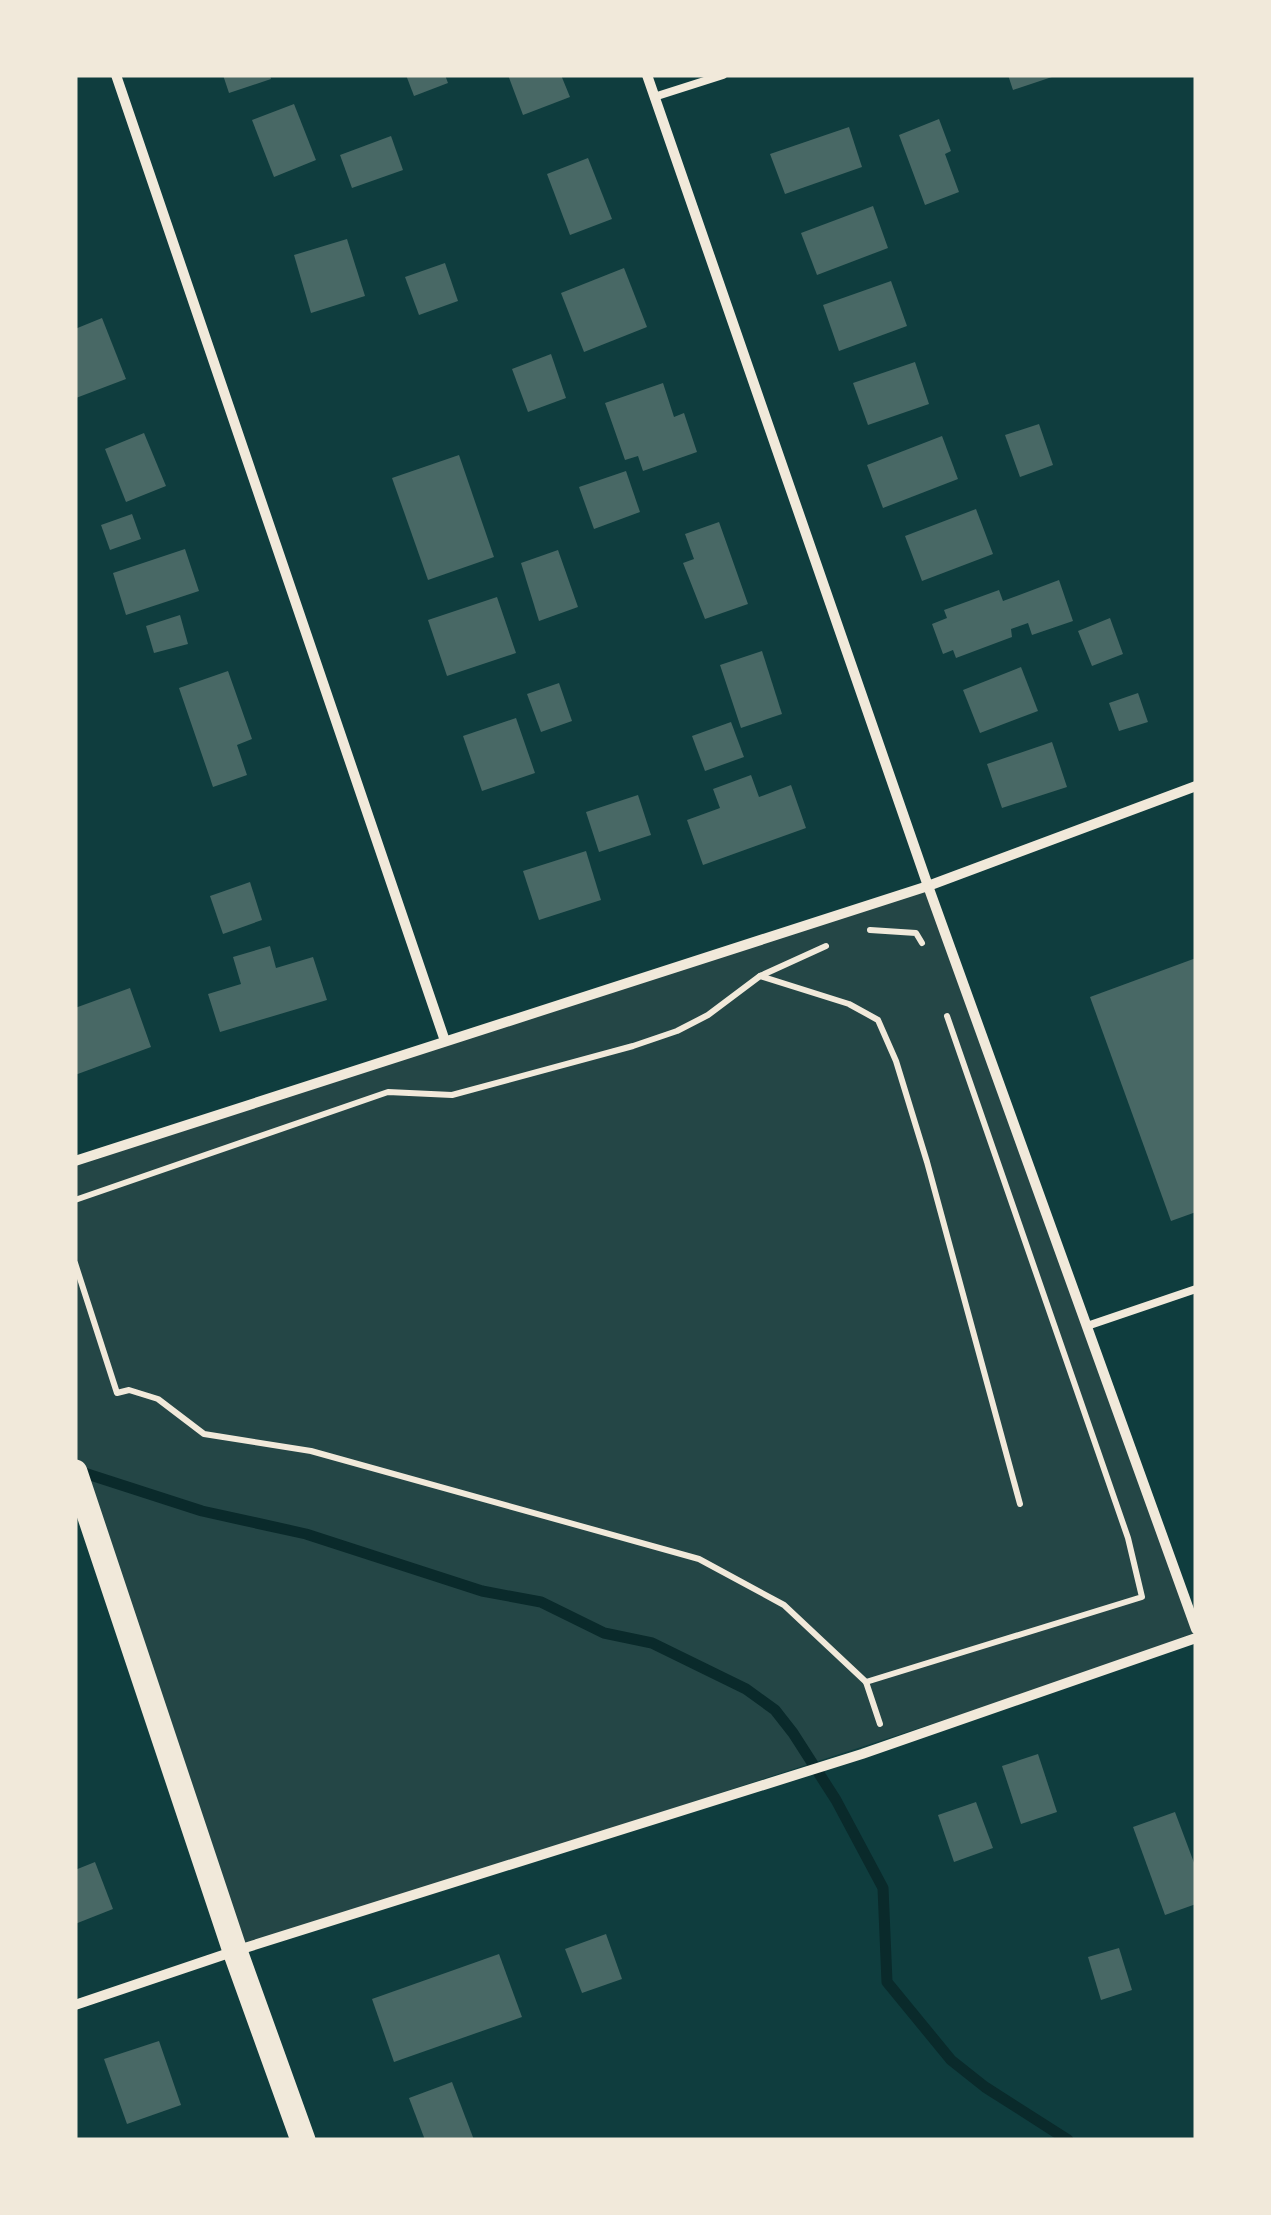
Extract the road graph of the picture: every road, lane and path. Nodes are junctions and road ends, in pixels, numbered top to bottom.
1 (116, 75) edge
2 (647, 75) edge
3 (723, 75) edge
4 (654, 97) junction
5 (1196, 786) edge
6 (928, 886) junction
7 (857, 935) dead end
8 (842, 940) dead end
9 (927, 953) dead end
10 (760, 976) junction
11 (945, 1009) dead end
12 (445, 1040) junction
13 (75, 1161) edge
14 (75, 1200) edge
15 (75, 1263) edge
16 (1196, 1288) edge
17 (1087, 1326) junction
18 (75, 1472) edge
19 (1020, 1504) dead end
20 (1196, 1629) edge
21 (1196, 1638) edge
22 (866, 1682) junction
23 (887, 1744) junction
24 (236, 1951) junction
25 (75, 2005) edge
26 (303, 2140) edge

1 - 12 street
2 - 4 street
3 - 4 lane
4 - 6 street
5 - 6 street
6 - 12 street
6 - 17 street
7 - 9 path
8 - 10 path
10 - 14 path
10 - 19 path
11 - 22 path
12 - 13 street
15 - 22 path
16 - 17 lane
17 - 20 street
18 - 24 main road
21 - 23 street
22 - 23 path
23 - 24 street
24 - 25 street
24 - 26 main road

